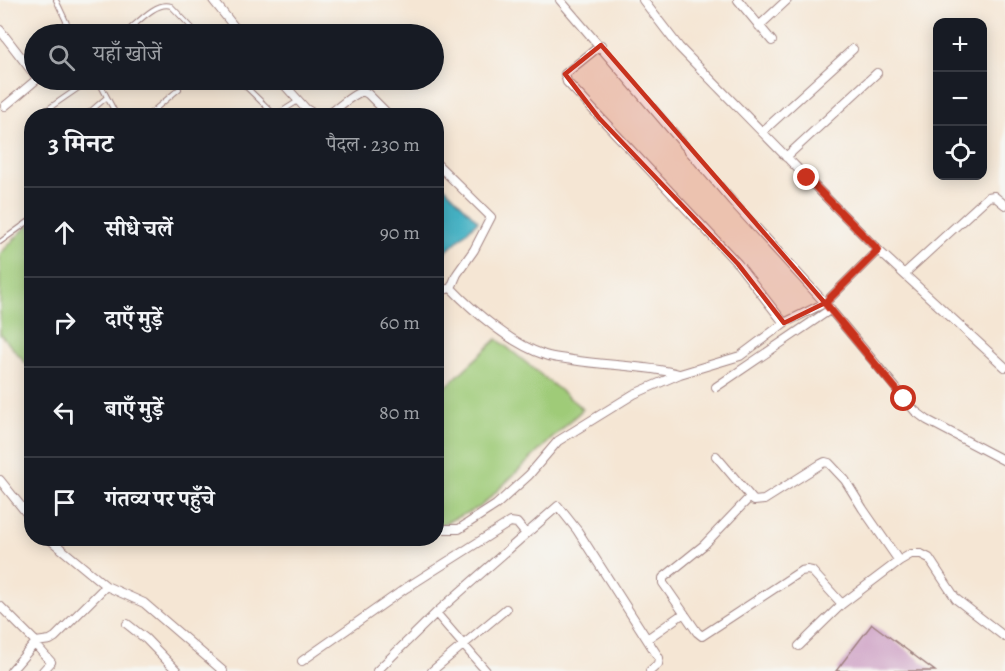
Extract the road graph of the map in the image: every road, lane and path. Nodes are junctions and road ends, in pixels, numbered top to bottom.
1 (57, 0) edge
2 (213, 0) edge
3 (560, 0) edge
4 (643, 0) edge
5 (738, 0) edge
6 (787, 0) edge
7 (68, 24) edge
8 (136, 24) edge
9 (188, 24) edge
10 (232, 24) edge
11 (759, 26) junction
12 (1, 34) edge
13 (772, 41) dead end
14 (601, 45) junction
15 (853, 49) dead end
16 (24, 62) edge
17 (877, 73) dead end
18 (24, 90) edge
19 (75, 90) edge
20 (104, 90) edge
21 (178, 90) edge
22 (249, 90) edge
23 (289, 90) edge
24 (107, 97) junction
25 (299, 101) junction
26 (5, 106) dead end
27 (49, 108) edge
28 (94, 108) edge
29 (113, 108) edge
30 (156, 108) edge
31 (267, 108) edge
32 (288, 108) edge
33 (305, 108) edge
34 (337, 108) edge
35 (382, 108) edge
36 (762, 132) junction
37 (786, 157) junction
38 (444, 170) edge
39 (1005, 205) edge
40 (24, 225) edge
41 (0, 242) edge
42 (878, 250) junction
43 (905, 273) junction
44 (451, 288) junction
45 (444, 290) edge
46 (828, 306) junction
47 (784, 323) junction
48 (1004, 364) edge
49 (680, 374) junction
50 (716, 387) dead end
51 (716, 456) dead end
52 (1005, 461) edge
53 (0, 480) edge
54 (749, 498) junction
55 (24, 510) edge
56 (444, 529) edge
57 (526, 534) junction
58 (58, 546) edge
59 (899, 561) junction
60 (106, 586) junction
61 (842, 604) junction
62 (0, 606) edge
63 (506, 609) dead end
64 (436, 613) junction
65 (684, 613) junction
66 (128, 624) dead end
67 (1005, 637) edge
68 (647, 639) junction
69 (35, 643) junction
70 (464, 645) junction
71 (799, 646) dead end
72 (302, 661) dead end
73 (11, 671) edge
74 (43, 671) edge
75 (177, 671) edge
76 (223, 671) edge
77 (377, 671) edge
78 (432, 671) edge
79 (486, 671) edge
80 (650, 671) edge

1 - 7 lane
2 - 10 street
3 - 14 street
4 - 36 street
5 - 11 street
6 - 11 street
8 - 9 lane
11 - 13 street
12 - 16 street
14 - 46 street
14 - 47 street
15 - 36 street
17 - 37 street
18 - 26 street
19 - 27 lane
20 - 24 lane
21 - 30 lane
22 - 31 lane
23 - 25 street
24 - 28 lane
24 - 29 lane
25 - 32 lane
25 - 33 street
34 - 35 street
36 - 37 street
37 - 42 street
38 - 44 street
39 - 43 street
40 - 41 lane
42 - 43 street
42 - 46 street
43 - 48 street
44 - 45 street
44 - 49 street
46 - 47 street
46 - 50 street
46 - 52 street
47 - 49 street
49 - 56 street
51 - 54 street
53 - 55 street
54 - 59 street
54 - 65 street
57 - 64 street
57 - 68 street
57 - 72 street
58 - 60 street
59 - 61 street
59 - 67 street
60 - 69 street
60 - 76 street
61 - 65 street
61 - 71 street
62 - 69 street
63 - 70 street
64 - 70 street
64 - 77 street
65 - 68 street
66 - 75 street
68 - 80 street
69 - 73 street
69 - 74 street
70 - 78 street
70 - 79 street

